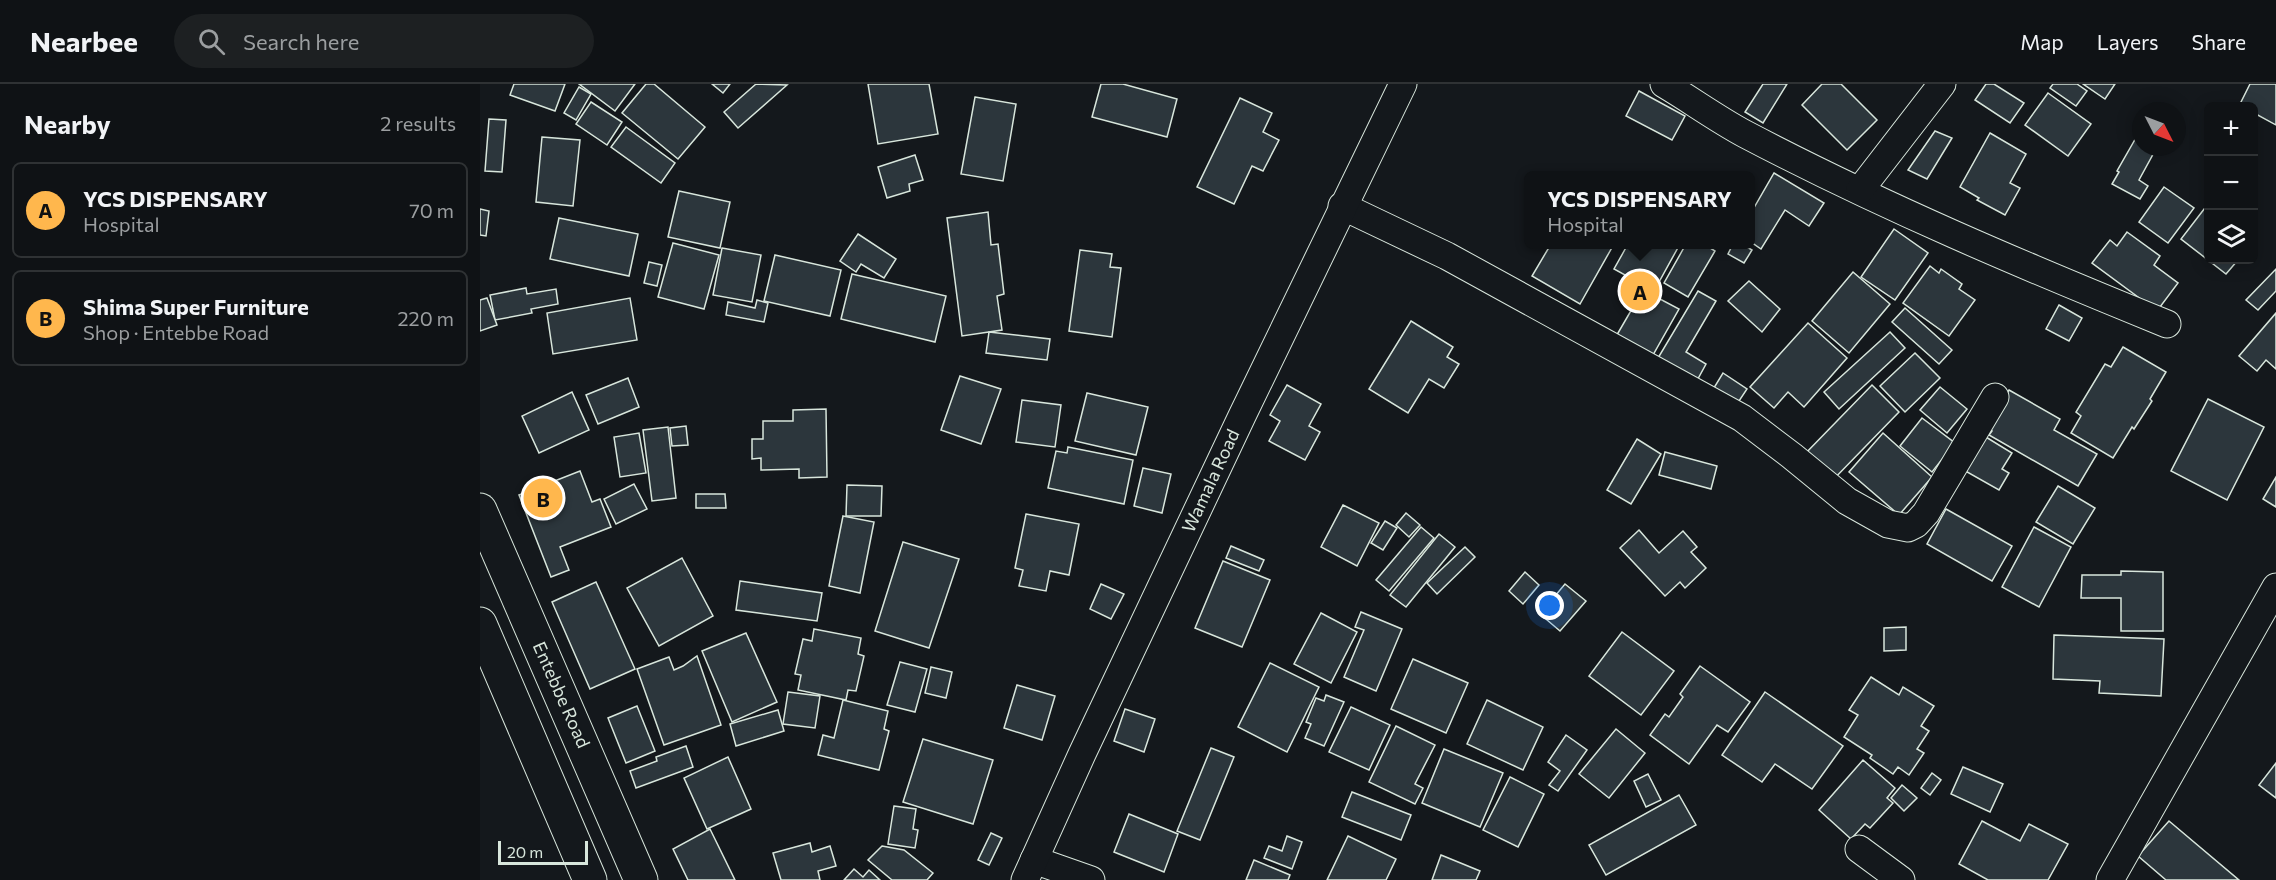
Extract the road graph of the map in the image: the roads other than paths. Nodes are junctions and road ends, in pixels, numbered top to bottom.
1 (1403, 84) edge
2 (1664, 84) edge
3 (1942, 84) edge
4 (1860, 190) junction
5 (1342, 206) junction
6 (2167, 324) dead end
7 (1995, 397) dead end
8 (480, 510) edge
9 (2276, 587) edge
10 (480, 624) edge
11 (1859, 849) dead end
12 (1029, 870) edge
13 (590, 880) edge
14 (642, 880) edge
15 (1091, 880) edge
16 (1901, 880) edge
17 (2110, 880) edge

1 - 5 street, Wamala Road
2 - 4 street
3 - 4 street
4 - 6 street
5 - 7 street
5 - 12 street, Wamala Road
8 - 14 main road, Entebbe Road
9 - 17 street
10 - 13 main road
11 - 16 street
12 - 15 street

